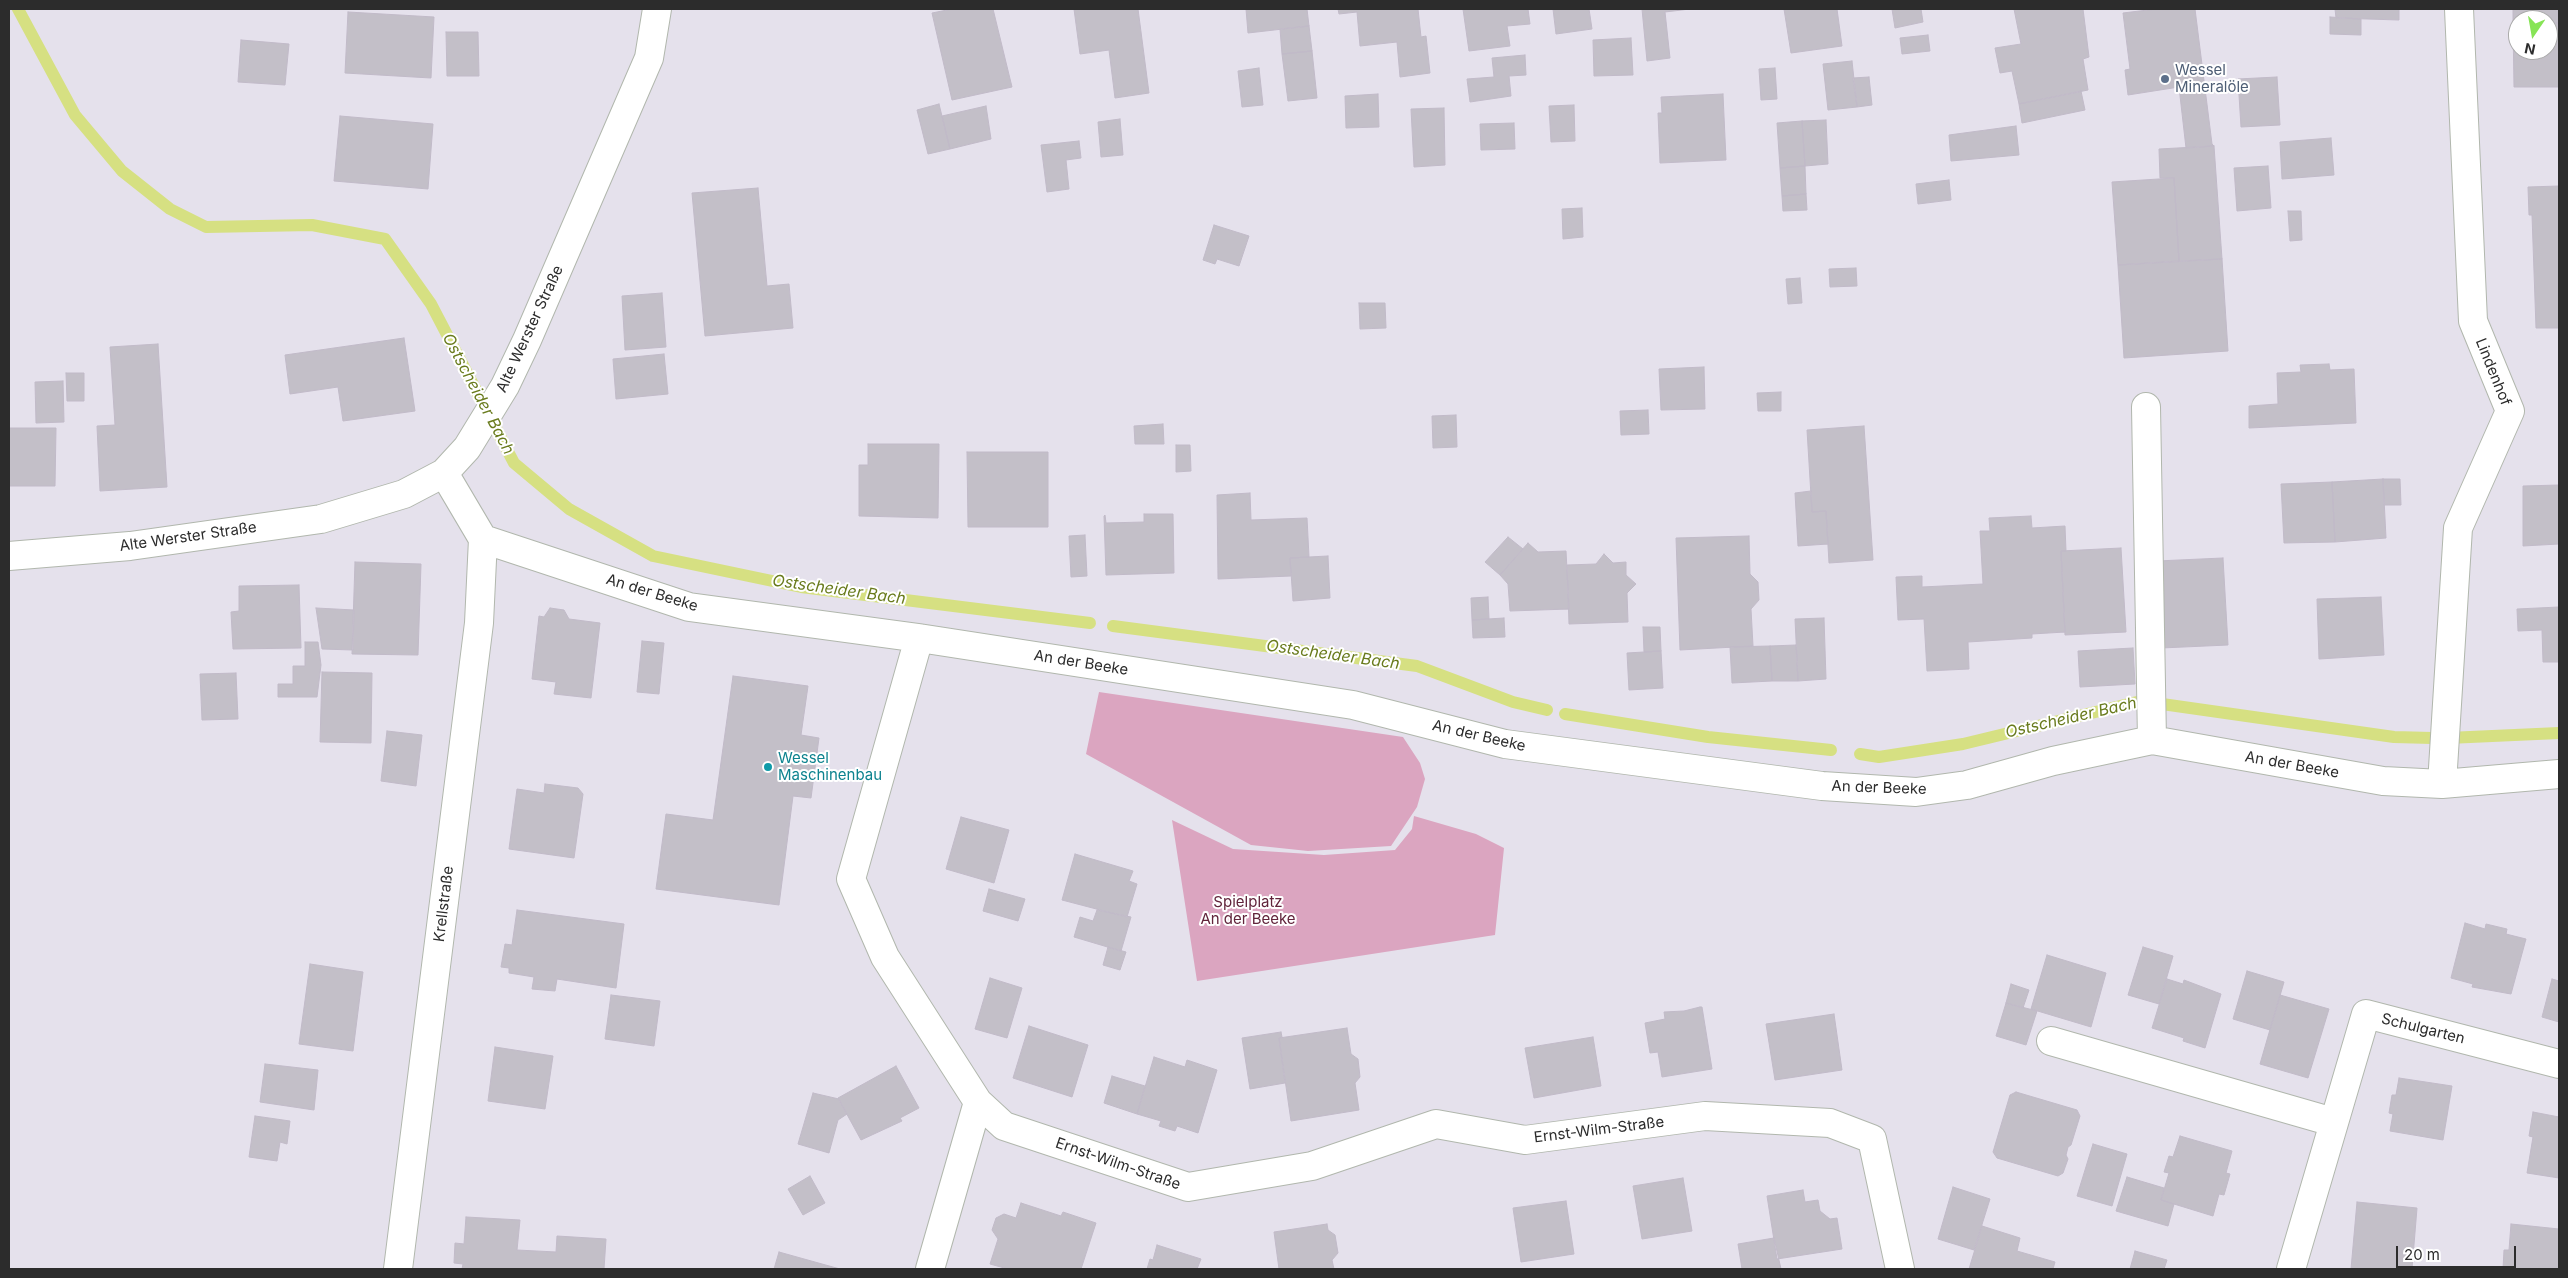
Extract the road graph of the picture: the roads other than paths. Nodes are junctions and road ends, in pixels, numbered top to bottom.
1 (657, 9) edge
2 (2459, 9) edge
3 (2146, 407) dead end
4 (444, 473) junction
5 (483, 539) junction
6 (9, 556) edge
7 (919, 638) junction
8 (2152, 740) junction
9 (2559, 774) edge
10 (2442, 784) junction
11 (2051, 1041) dead end
12 (2559, 1064) edge
13 (978, 1102) junction
14 (2333, 1122) junction
15 (398, 1269) edge
16 (930, 1269) edge
17 (1900, 1269) edge
18 (2291, 1269) edge

1 - 4 street, Alte Werster Straße
2 - 10 street, Lindenhof
3 - 8 street
4 - 5 street
4 - 6 street, Alte Werster Straße
5 - 7 street, An der Beeke
5 - 15 street, Krellstraße
7 - 8 street, An der Beeke
7 - 13 street
8 - 10 street, An der Beeke
9 - 10 street, An der Beeke
11 - 14 street
12 - 14 street, Schulgarten
13 - 16 street
13 - 17 street, Ernst-Wilm-Straße
14 - 18 street, Schulgarten

